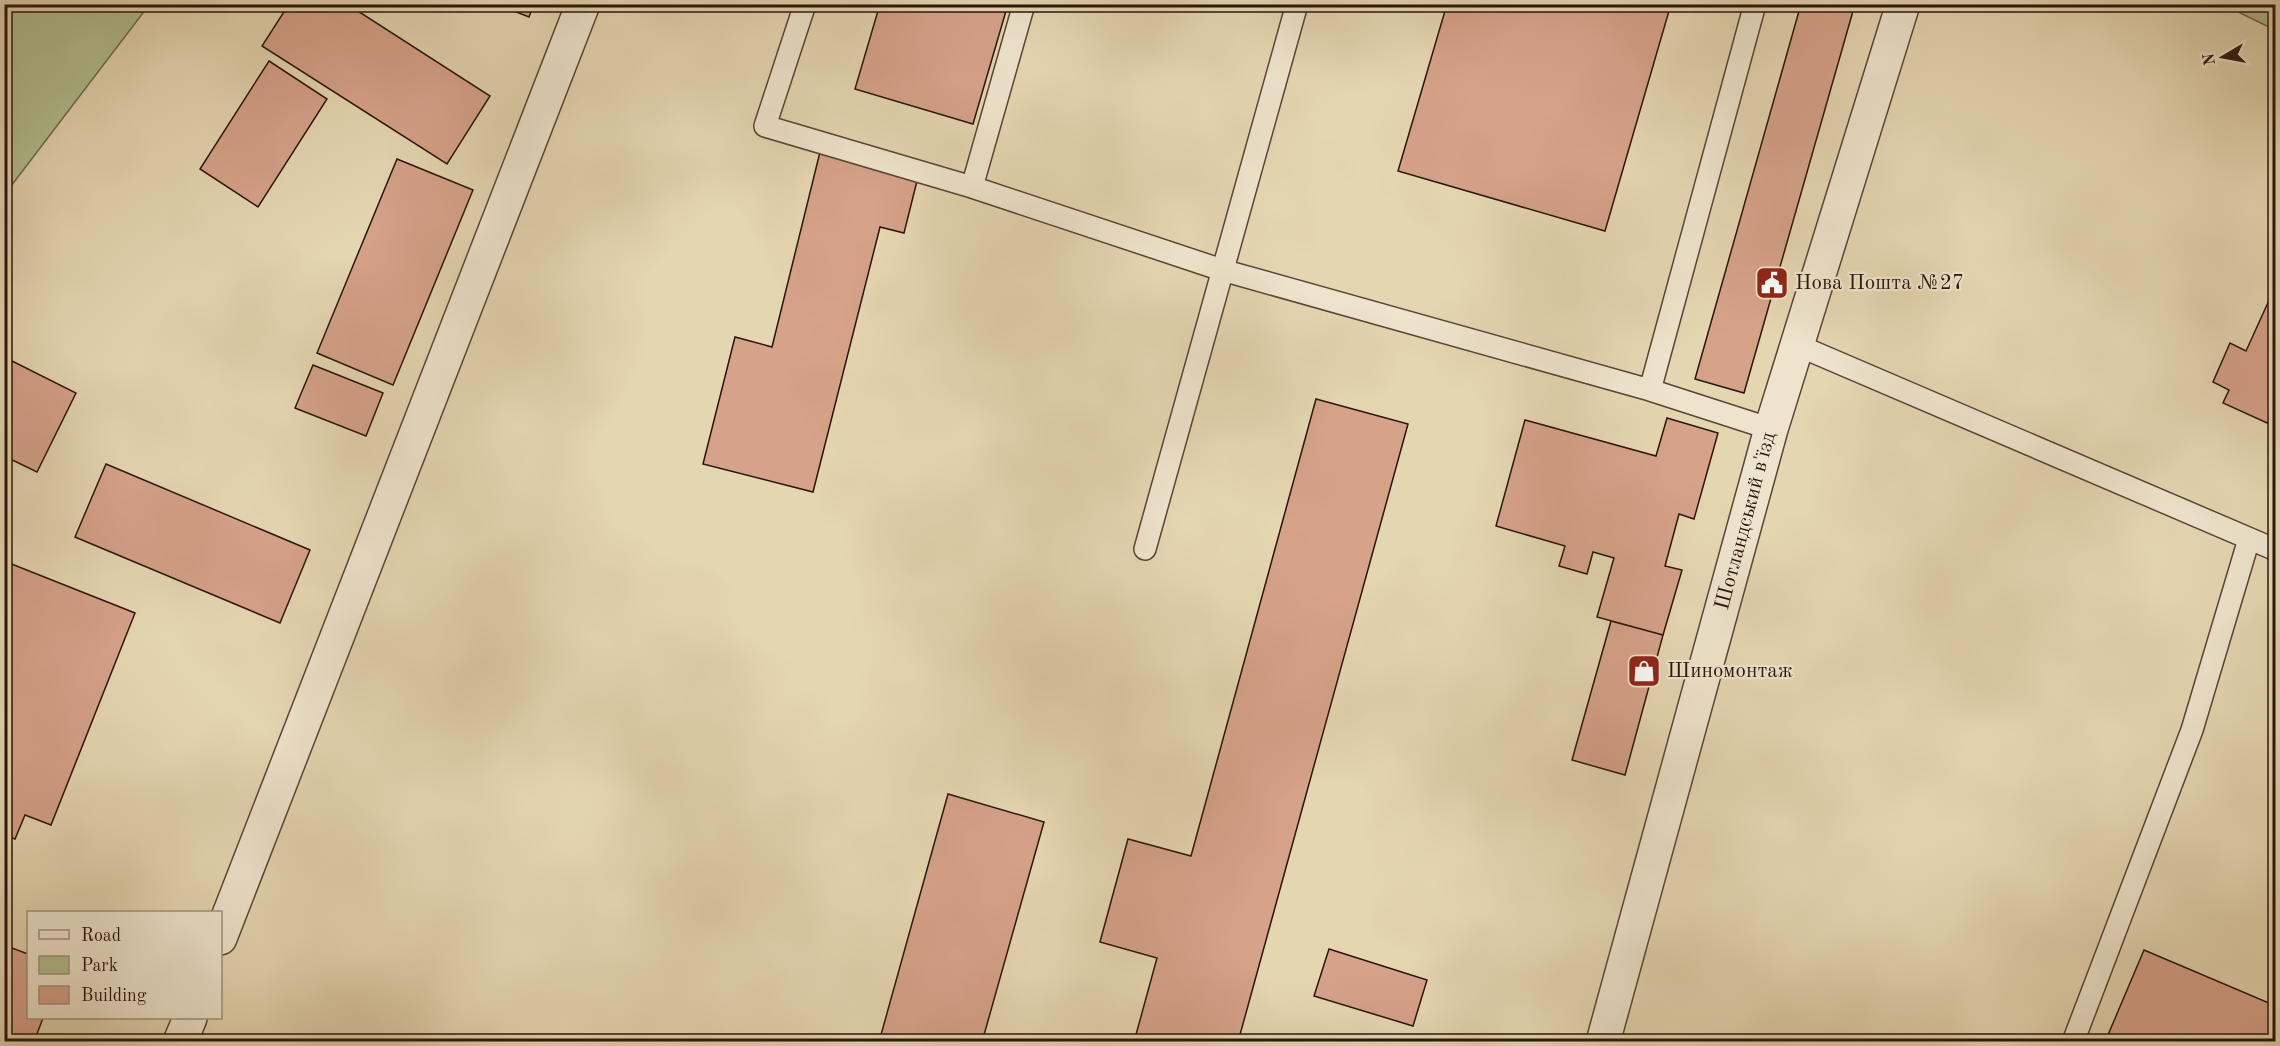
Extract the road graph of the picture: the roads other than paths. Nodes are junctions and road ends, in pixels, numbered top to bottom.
1 (584, 4) edge
2 (805, 4) edge
3 (1024, 4) edge
4 (1297, 4) edge
5 (1755, 4) edge
6 (1903, 4) edge
7 (972, 187) junction
8 (1222, 270) junction
9 (1797, 345) junction
10 (1650, 390) junction
11 (1770, 429) junction
12 (2249, 539) junction
13 (1145, 549) dead end
14 (2276, 550) edge
15 (222, 933) edge
16 (189, 1019) edge
17 (180, 1041) edge
18 (1603, 1041) edge
19 (2073, 1041) edge

1 - 15 street
2 - 7 lane
3 - 7 lane
4 - 8 lane
5 - 10 lane
6 - 9 street, Шотландський в'їзд
7 - 8 lane
8 - 10 lane
8 - 13 lane
9 - 11 street, Шотландський в'їзд
9 - 12 lane
10 - 11 lane
11 - 18 street, Шотландський в'їзд
12 - 14 lane
12 - 19 lane
16 - 17 street

